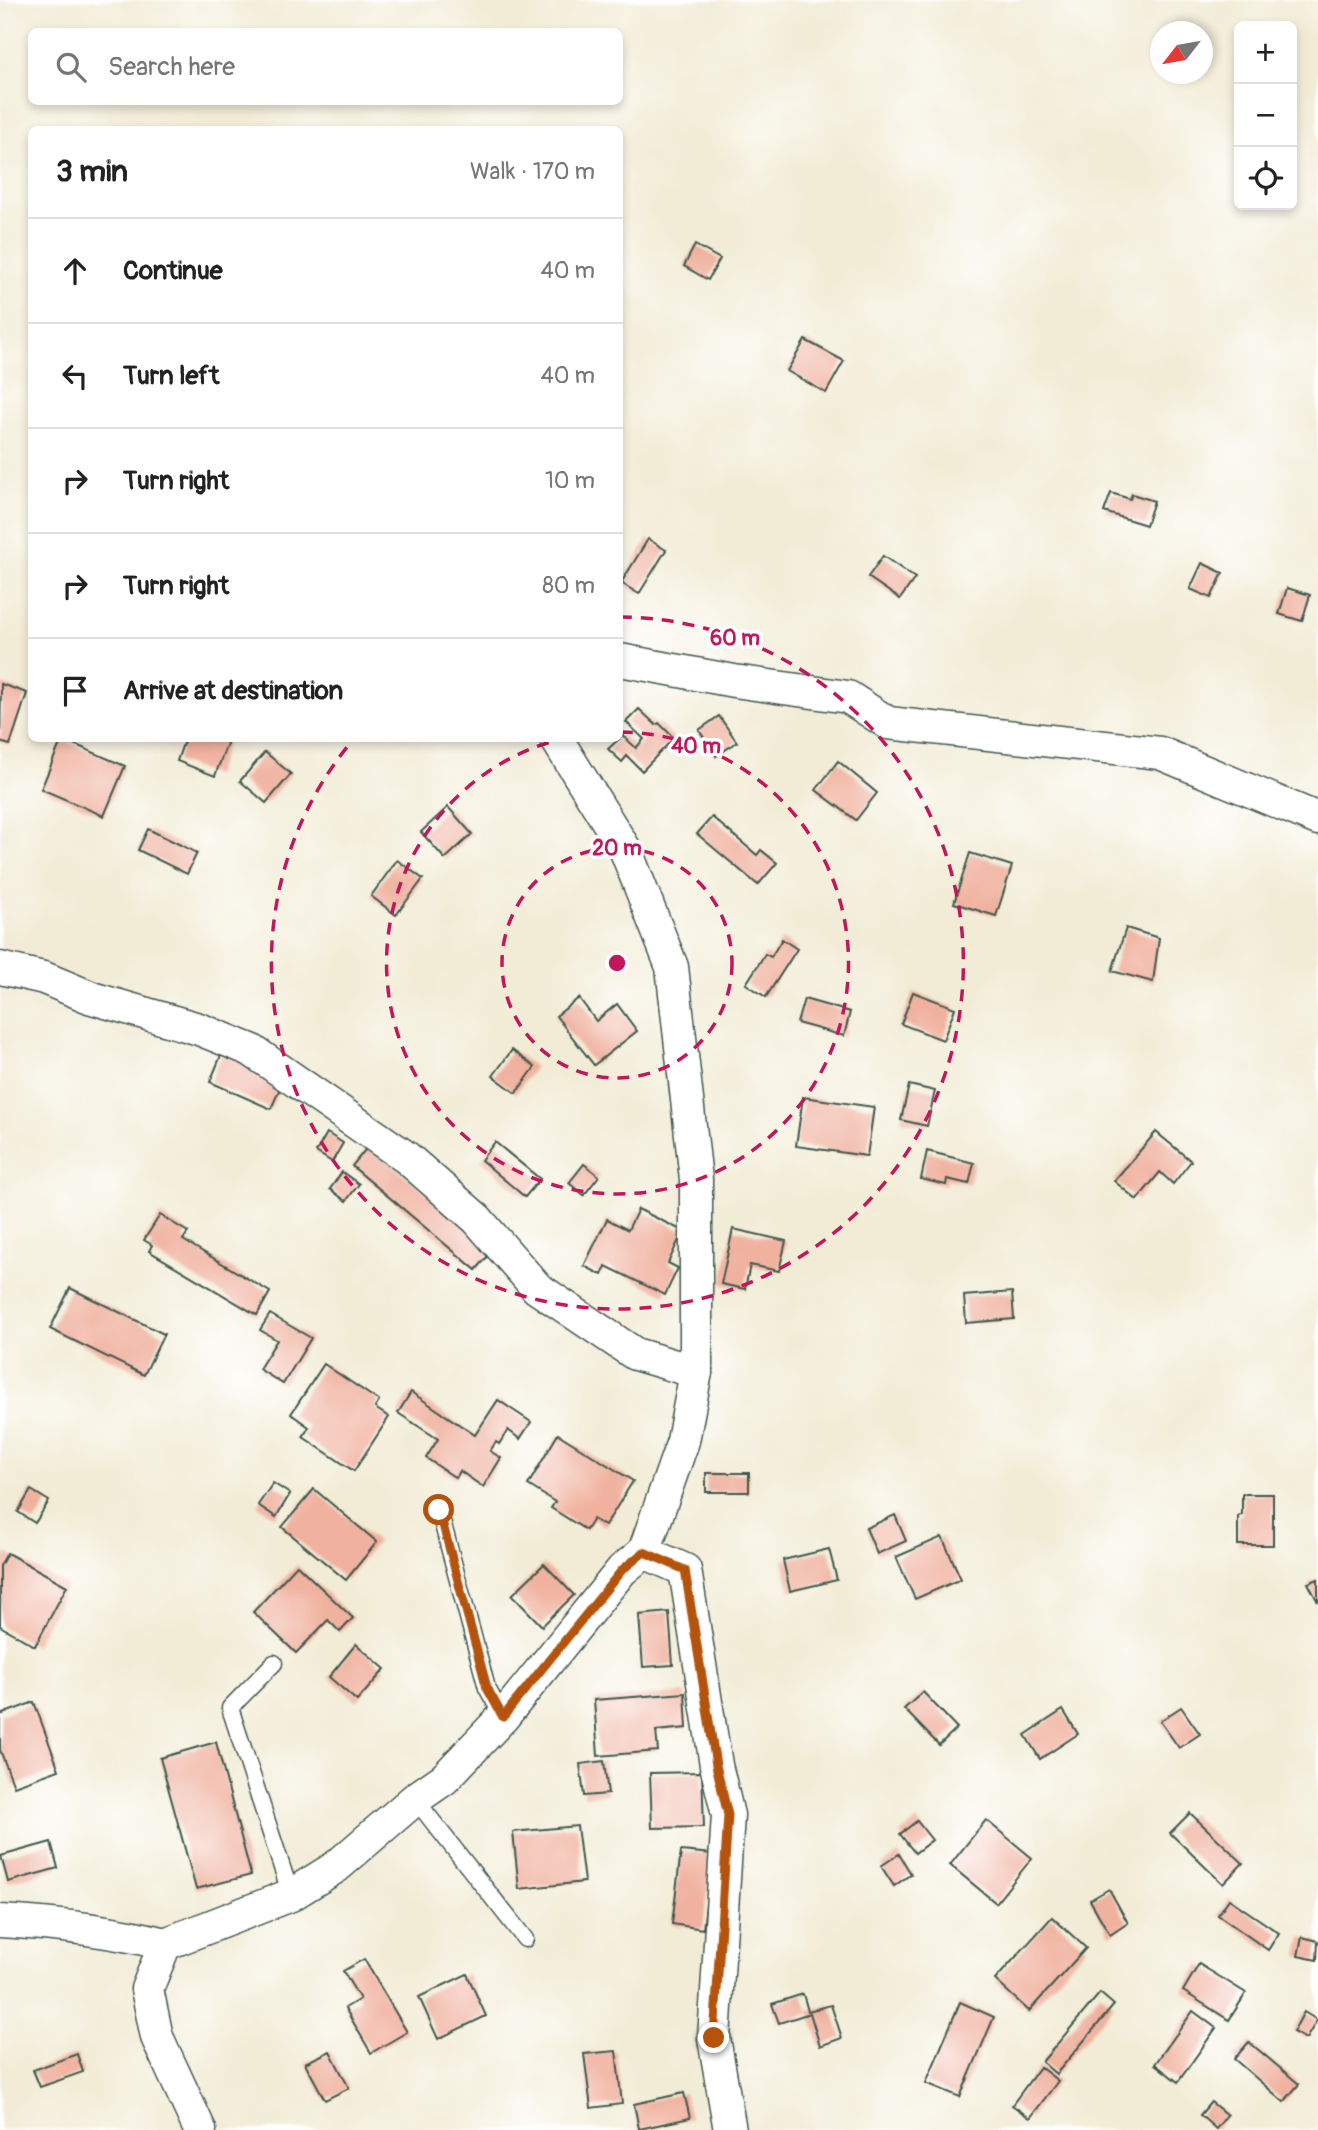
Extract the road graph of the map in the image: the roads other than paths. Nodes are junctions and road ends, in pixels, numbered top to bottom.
1 (623, 661) edge
2 (558, 742) edge
3 (1318, 819) edge
4 (0, 968) edge
5 (696, 1371) junction
6 (439, 1510) dead end
7 (644, 1552) junction
8 (274, 1663) dead end
9 (503, 1717) junction
10 (415, 1799) junction
11 (290, 1895) junction
12 (0, 1921) edge
13 (526, 1939) dead end
14 (165, 1944) junction
15 (200, 2130) edge
16 (730, 2130) edge

1 - 3 street
2 - 5 street
4 - 5 street
5 - 7 street
6 - 9 lane
7 - 9 street
7 - 16 street
8 - 11 lane
9 - 10 street
10 - 11 street
10 - 13 lane
11 - 14 street
12 - 14 street
14 - 15 street

